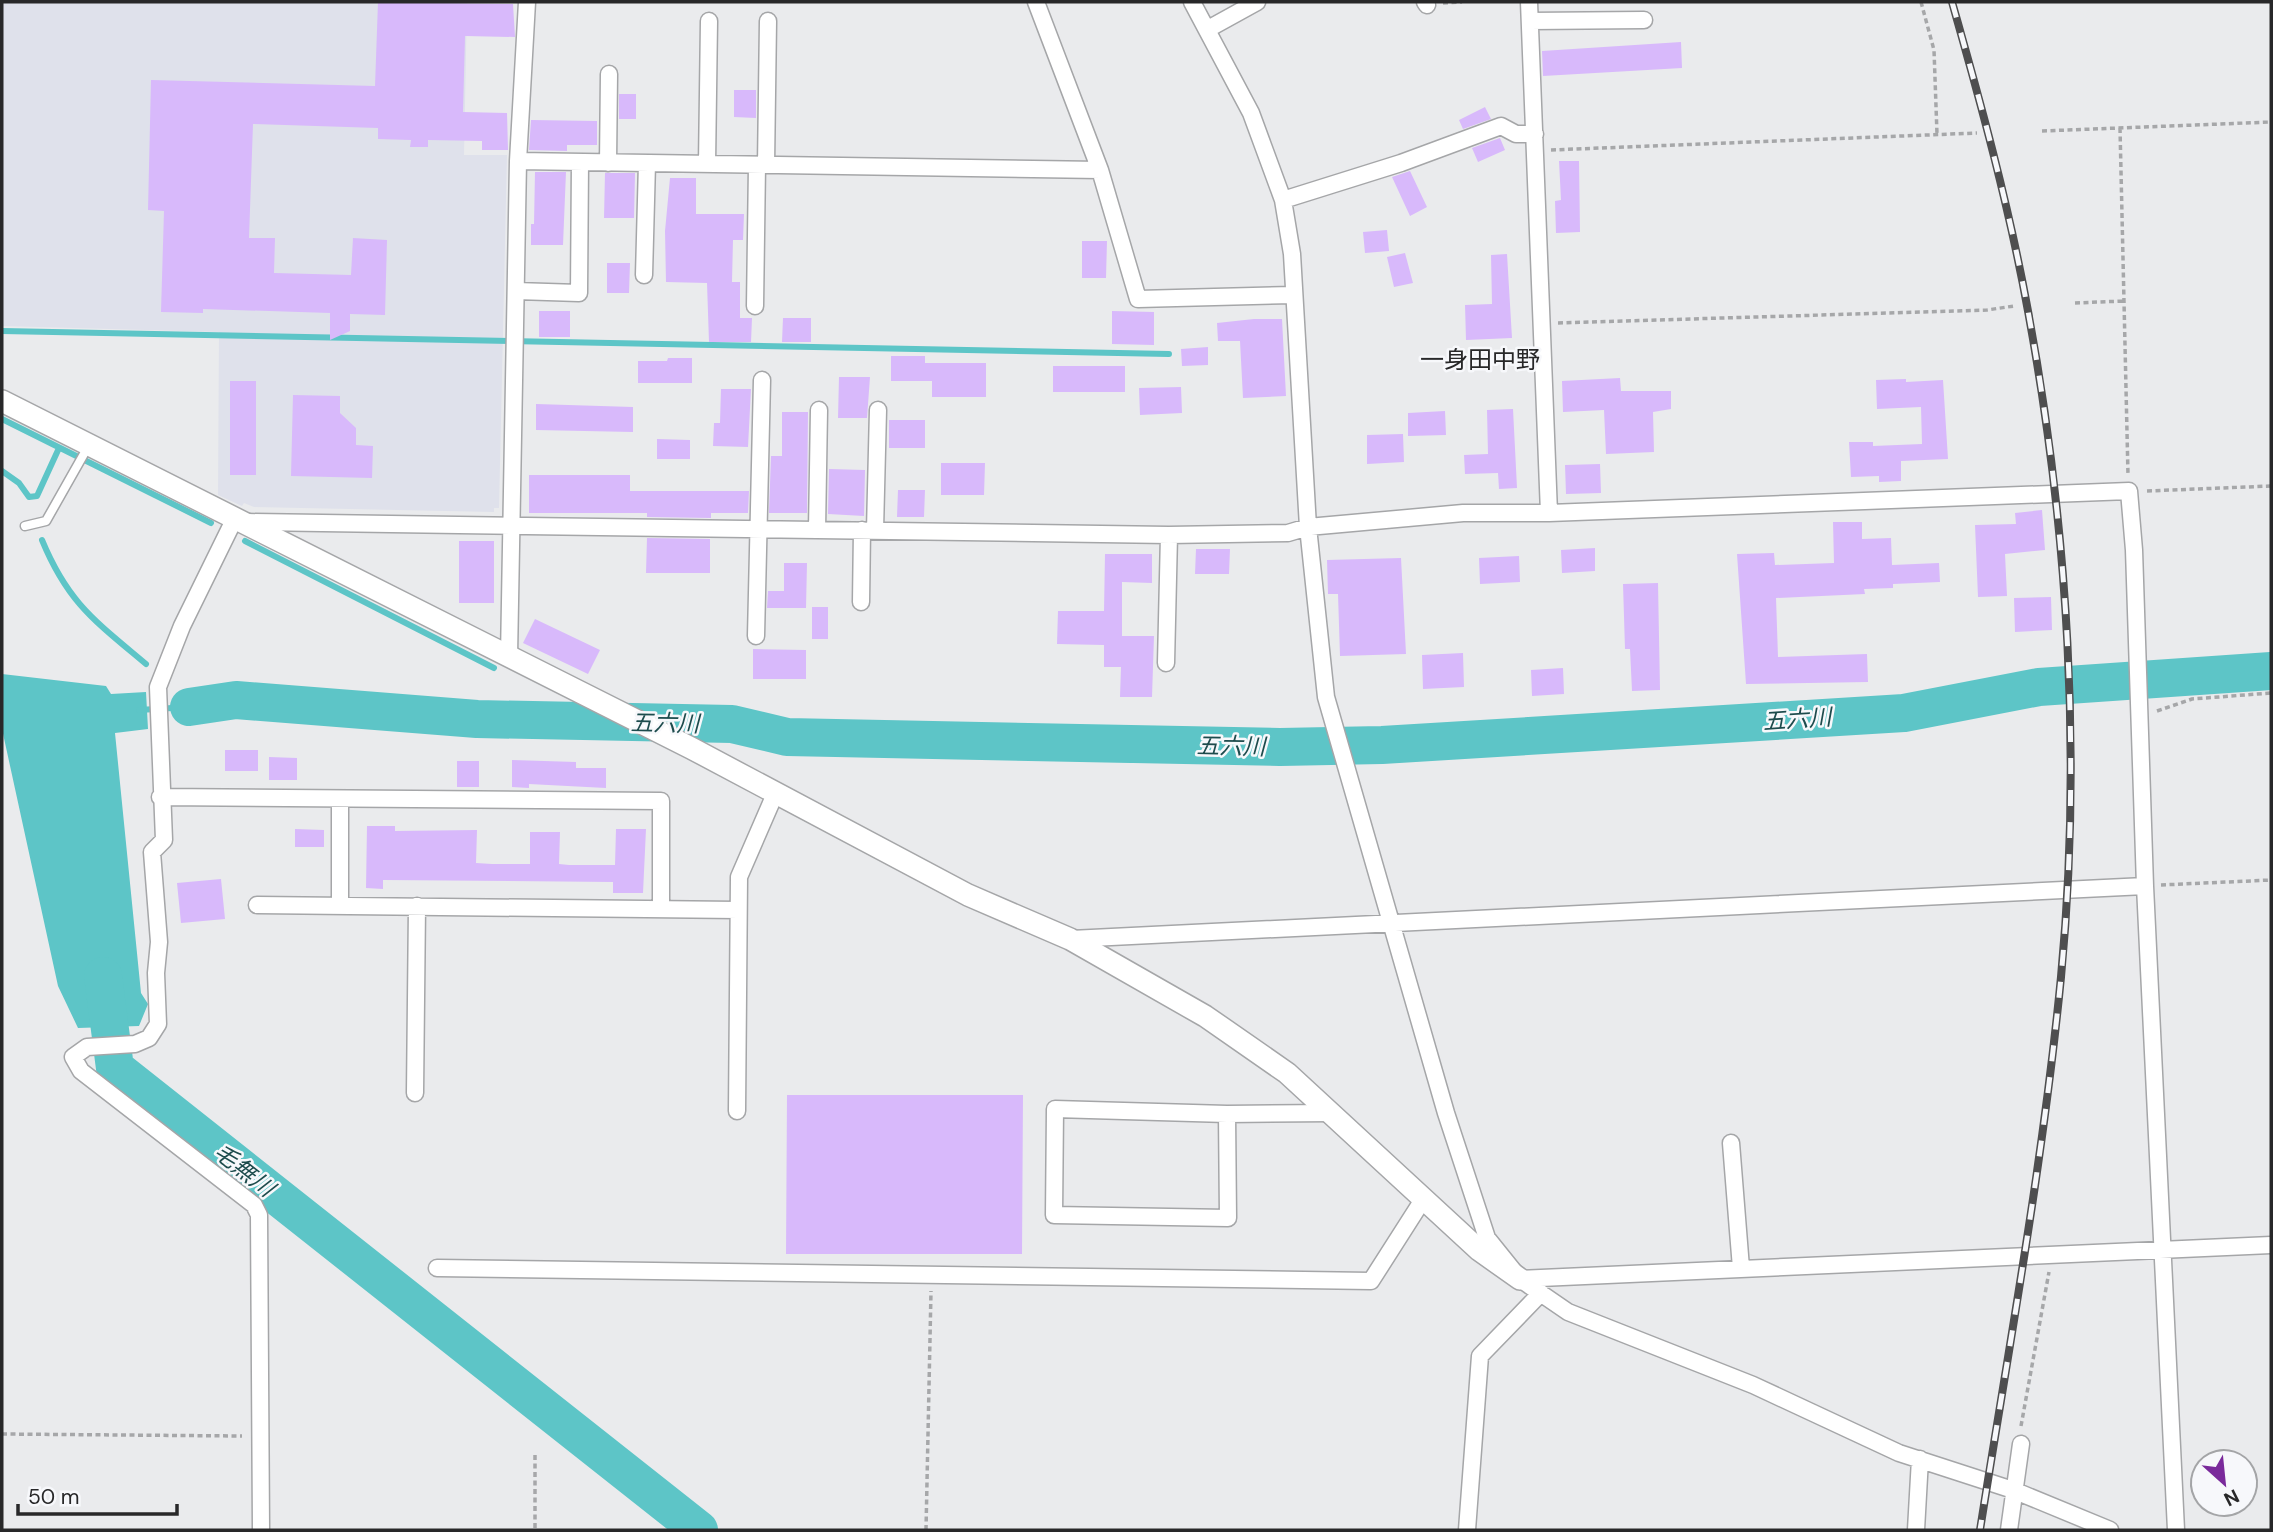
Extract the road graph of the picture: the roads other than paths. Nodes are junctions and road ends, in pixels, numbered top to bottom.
1 (527, 2) edge
2 (1036, 2) edge
3 (1192, 2) edge
4 (1257, 2) edge
5 (1529, 2) edge
6 (768, 20) dead end
7 (1644, 20) dead end
8 (709, 21) dead end
9 (1530, 21) junction
10 (1208, 29) junction
11 (609, 74) dead end
12 (1535, 134) junction
13 (519, 161) junction
14 (580, 162) junction
15 (608, 163) junction
16 (647, 163) junction
17 (707, 164) junction
18 (761, 165) junction
19 (1100, 170) junction
20 (1283, 200) junction
21 (644, 275) dead end
22 (516, 291) junction
23 (1293, 295) junction
24 (755, 306) dead end
25 (762, 380) dead end
26 (2, 401) edge
27 (819, 410) dead end
28 (878, 410) dead end
29 (87, 448) junction
30 (1549, 513) junction
31 (239, 520) junction
32 (25, 526) dead end
33 (512, 527) junction
34 (1308, 527) junction
35 (758, 530) junction
36 (817, 530) junction
37 (869, 530) junction
38 (1169, 535) junction
39 (861, 602) dead end
40 (756, 636) dead end
41 (509, 657) junction
42 (1166, 663) dead end
43 (775, 794) junction
44 (160, 797) junction
45 (340, 799) junction
46 (2146, 886) junction
47 (257, 905) dead end
48 (340, 906) junction
49 (417, 906) junction
50 (661, 909) junction
51 (738, 910) junction
52 (1394, 924) junction
53 (1070, 939) junction
54 (415, 1093) dead end
55 (737, 1111) dead end
56 (1332, 1113) junction
57 (1227, 1114) junction
58 (1731, 1143) dead end
59 (1424, 1198) junction
60 (1483, 1244) junction
61 (2271, 1245) edge
62 (2163, 1250) junction
63 (438, 1268) dead end
64 (1741, 1268) junction
65 (1520, 1279) junction
66 (1541, 1293) junction
67 (2021, 1444) road end
68 (1920, 1459) junction
69 (2013, 1490) junction
70 (261, 1530) edge
71 (1467, 1530) edge
72 (1916, 1530) edge
73 (2008, 1530) edge
74 (2110, 1530) edge
75 (2176, 1530) edge

1 - 13 street
2 - 19 street
3 - 10 street
4 - 10 street
5 - 9 street
6 - 18 street
7 - 9 street
8 - 17 street
9 - 12 street
10 - 20 street
11 - 15 street
12 - 20 street
12 - 30 street
13 - 14 street
13 - 22 street
14 - 15 street
14 - 22 street
15 - 16 street
16 - 17 street
16 - 21 street
17 - 18 street
18 - 19 street
18 - 24 street
19 - 23 street
20 - 23 street
22 - 33 street
23 - 34 street
25 - 35 street
26 - 29 street
27 - 36 street
28 - 37 street
29 - 31 street
29 - 32 lane
30 - 34 street
30 - 46 street
31 - 33 street
31 - 41 street
31 - 44 street
33 - 35 street
33 - 41 street
34 - 38 street
34 - 52 street
35 - 36 street
35 - 40 street
36 - 37 street
37 - 38 street
37 - 39 street
38 - 42 street
41 - 43 street
43 - 51 street
43 - 53 street
44 - 45 street
44 - 70 street
45 - 48 street
45 - 50 street
46 - 52 street
46 - 62 street
47 - 48 street
48 - 49 street
49 - 50 street
49 - 54 street
50 - 51 street
51 - 55 street
52 - 53 street
52 - 60 street
53 - 56 street
56 - 57 street
56 - 59 street
57 - 57 street
58 - 64 street
59 - 60 street
59 - 63 street
60 - 65 street
61 - 62 street
62 - 64 street
62 - 75 street
64 - 65 street
65 - 66 street
66 - 68 street
66 - 71 street
67 - 69 street
68 - 69 street
68 - 72 street
69 - 73 street
69 - 74 street

